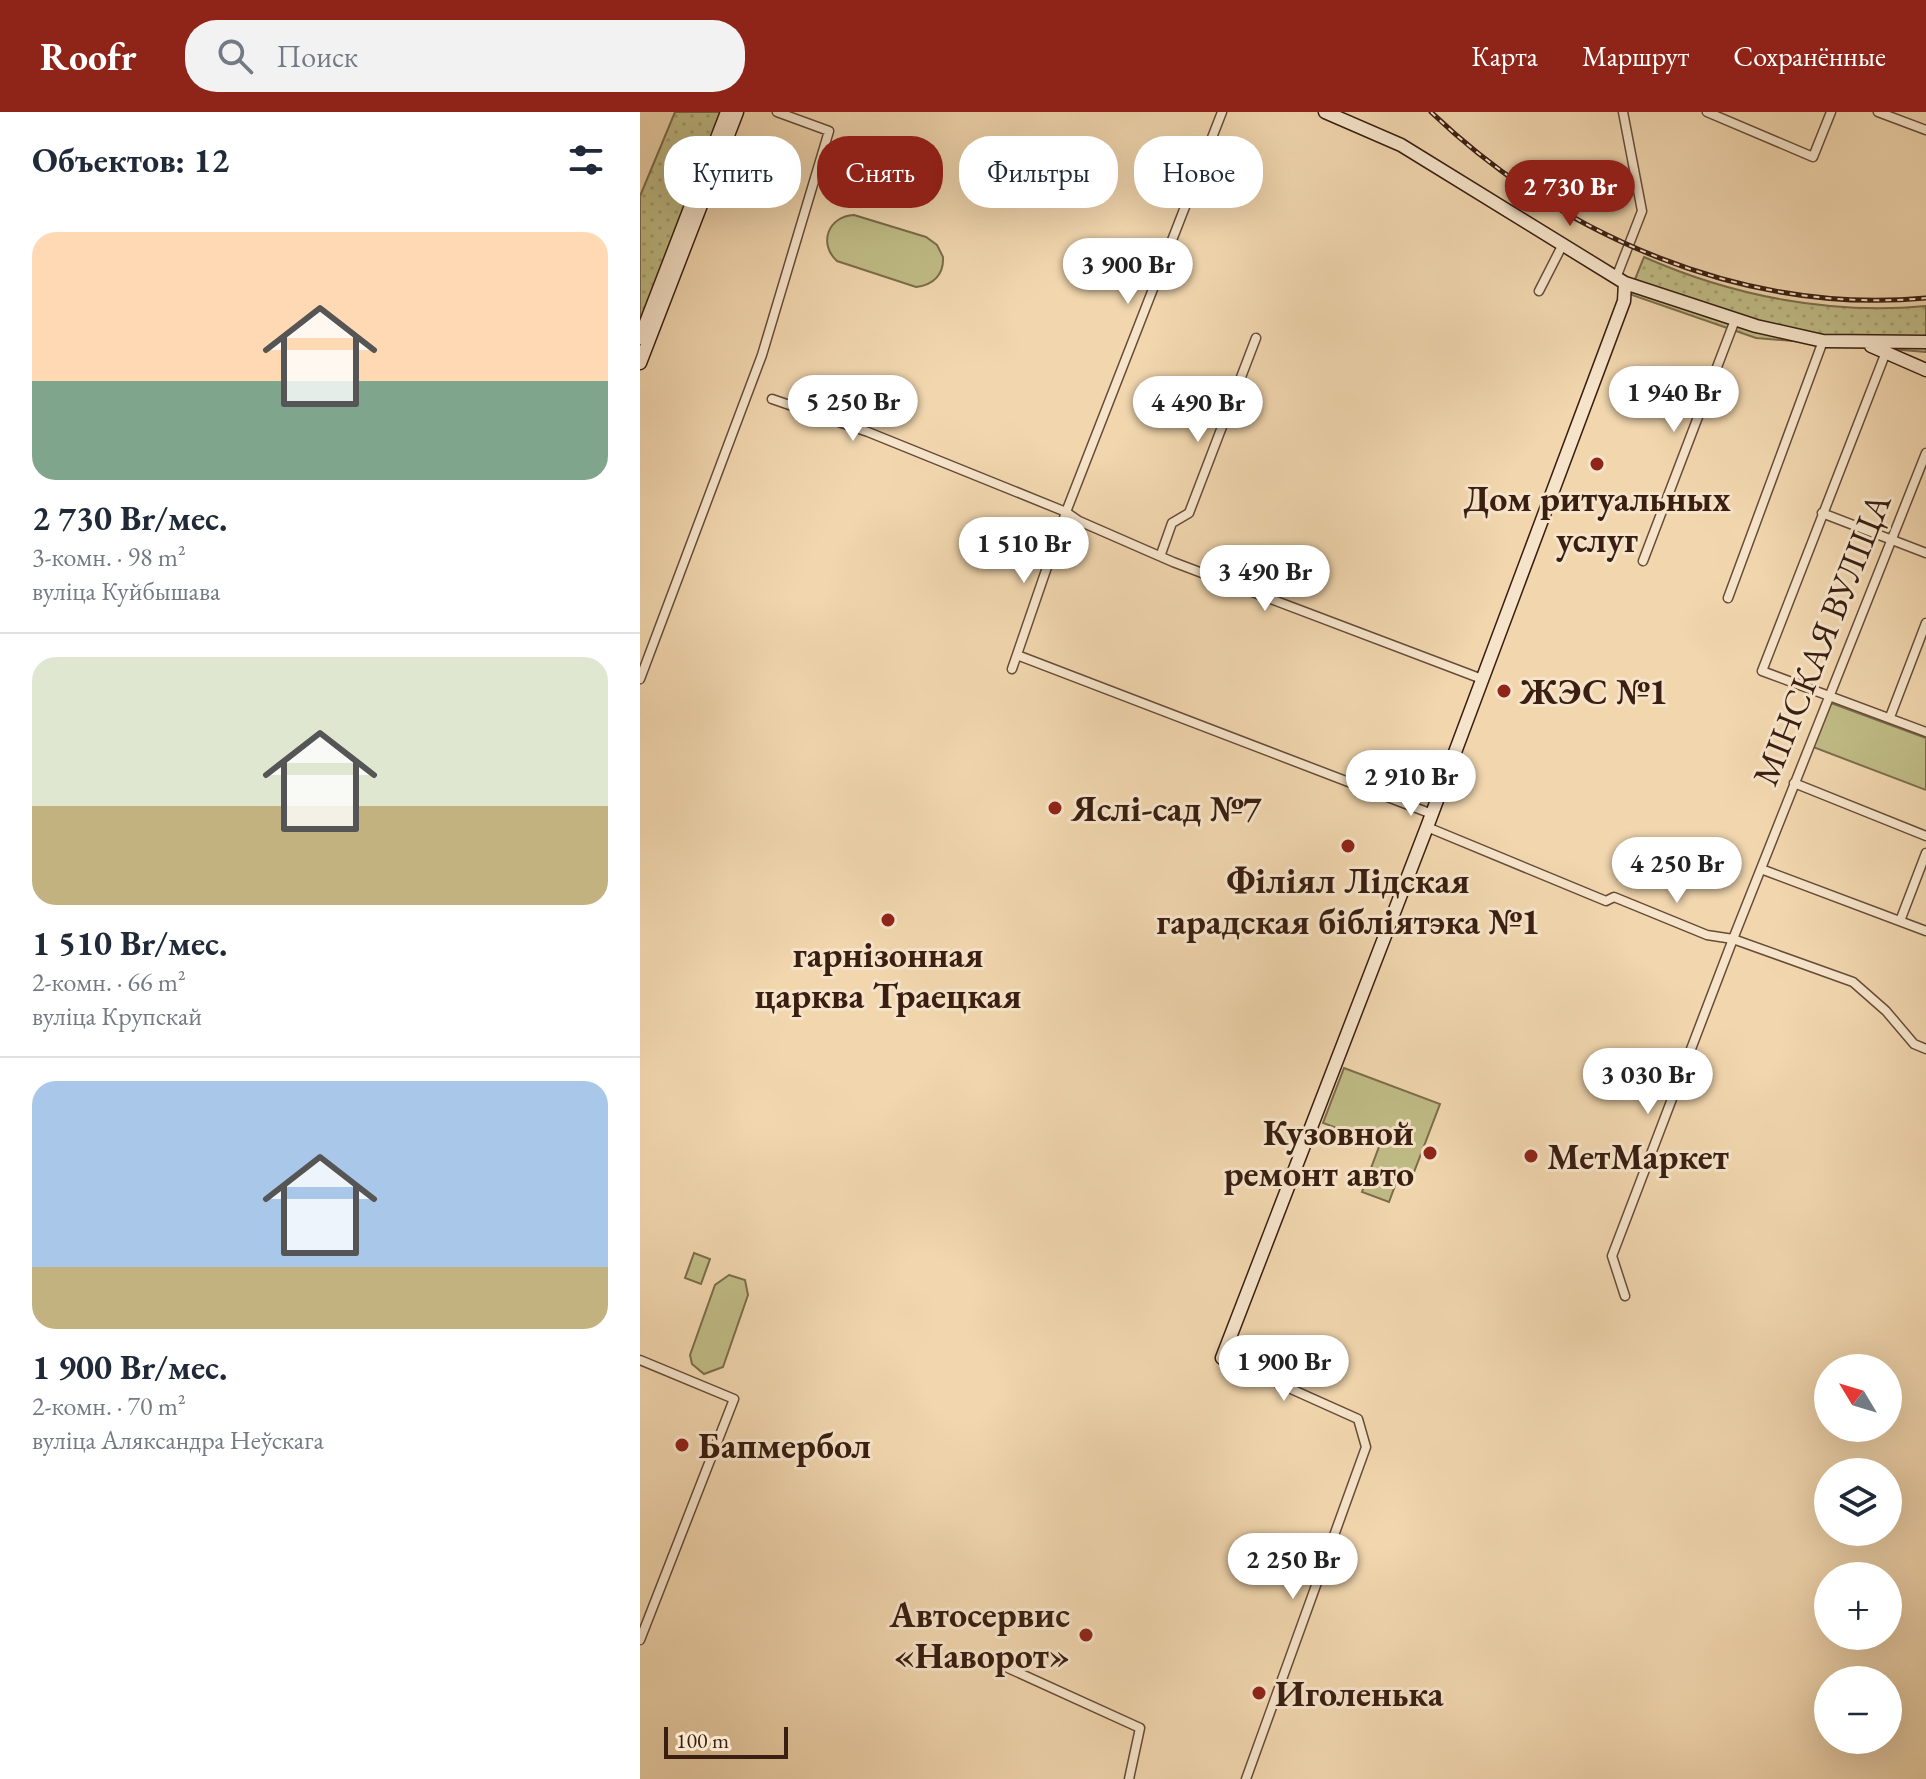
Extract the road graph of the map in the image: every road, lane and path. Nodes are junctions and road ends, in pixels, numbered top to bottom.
1 (727, 112) edge
2 (737, 112) edge
3 (777, 112) edge
4 (1222, 112) edge
5 (1325, 112) edge
6 (1623, 112) edge
7 (1707, 112) edge
8 (1831, 112) edge
9 (1878, 112) edge
10 (1926, 130) edge
11 (1563, 244) junction
12 (1621, 280) junction
13 (1539, 291) dead end
14 (1735, 320) junction
15 (640, 338) edge
16 (1256, 338) dead end
17 (1823, 341) junction
18 (1926, 342) edge
19 (1865, 343) junction
20 (1886, 352) junction
21 (640, 363) edge
22 (1926, 370) edge
23 (772, 399) dead end
24 (1926, 453) edge
25 (1066, 512) junction
26 (1822, 513) junction
27 (1890, 538) junction
28 (1926, 553) edge
29 (1161, 554) junction
30 (1643, 561) dead end
31 (1728, 598) dead end
32 (1926, 623) edge
33 (1017, 655) junction
34 (1012, 669) dead end
35 (640, 679) edge
36 (1482, 679) junction
37 (1829, 695) junction
38 (1890, 717) junction
39 (1926, 732) edge
40 (1794, 783) junction
41 (1432, 814) junction
42 (1427, 827) junction
43 (1926, 836) edge
44 (1926, 853) edge
45 (1761, 869) junction
46 (1900, 921) junction
47 (1926, 931) edge
48 (1733, 939) junction
49 (1926, 1049) edge
50 (1625, 1296) dead end
51 (1222, 1358) joint
52 (640, 1360) edge
53 (640, 1640) edge
54 (1008, 1668) dead end
55 (1129, 1779) edge
56 (1246, 1779) edge

1 - 15 street
2 - 21 street
3 - 35 street
4 - 25 street
5 - 11 street
6 - 12 street
7 - 8 street
9 - 10 street
11 - 12 street
11 - 13 street
12 - 14 street
12 - 36 street
14 - 17 street
14 - 30 street
16 - 29 street
17 - 19 street
17 - 31 street
18 - 19 street
19 - 20 street
20 - 22 street
20 - 26 street
23 - 25 street
24 - 27 street, МІНСКАЯ ВУЛІЦА
25 - 29 street
25 - 33 street
26 - 27 street
26 - 37 street
27 - 28 street
27 - 37 street, МІНСКАЯ ВУЛІЦА
29 - 36 street
32 - 38 street
33 - 34 street
33 - 41 street
36 - 41 street
37 - 38 street
37 - 40 street, МІНСКАЯ ВУЛІЦА
38 - 39 street
40 - 43 street
40 - 45 street, МІНСКАЯ ВУЛІЦА
41 - 42 street
42 - 48 street
42 - 51 street
44 - 46 street
45 - 46 street
45 - 48 street, МІНСКАЯ ВУЛІЦА
46 - 47 street
48 - 49 street
48 - 50 street, МІНСКАЯ ВУЛІЦА
51 - 56 street
52 - 53 street
54 - 55 street

